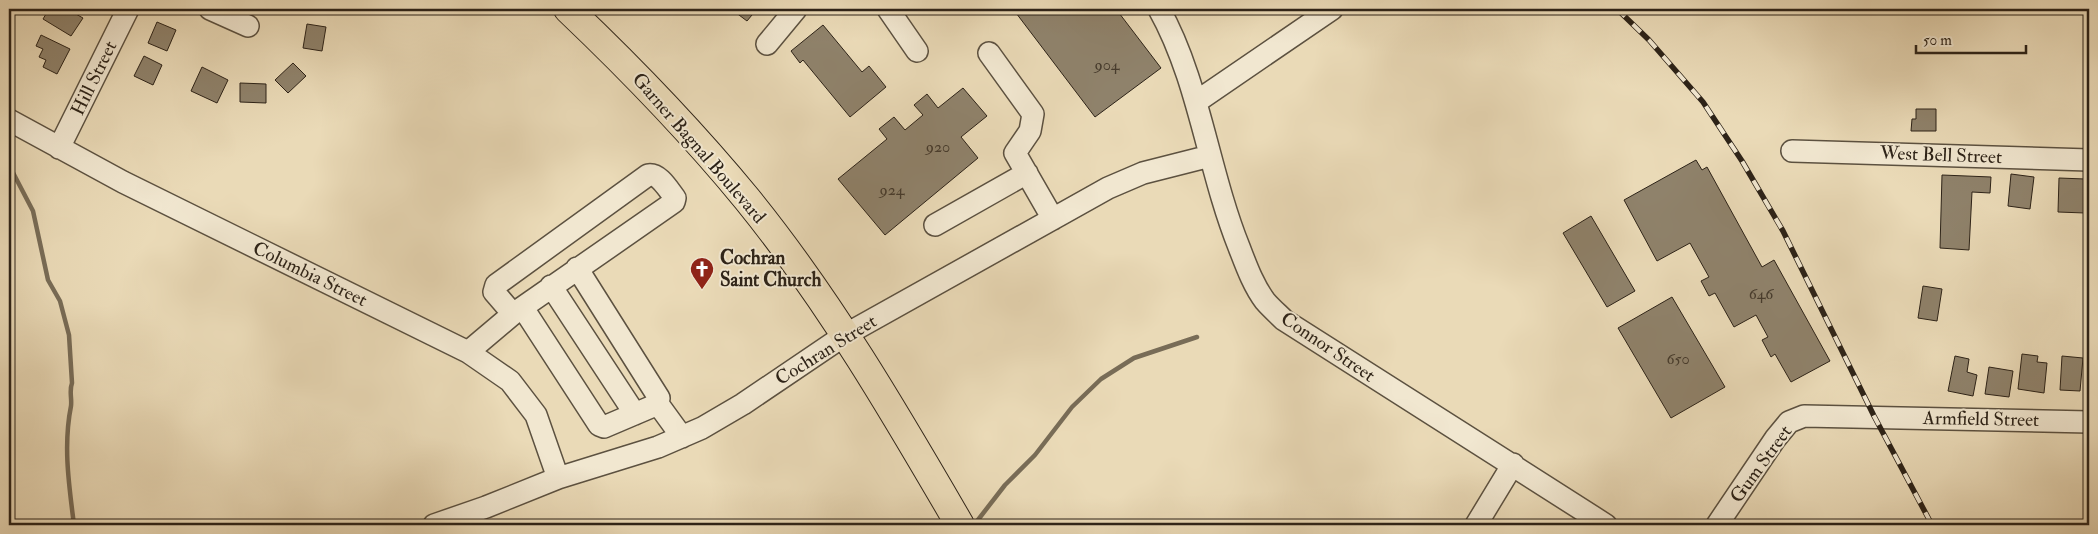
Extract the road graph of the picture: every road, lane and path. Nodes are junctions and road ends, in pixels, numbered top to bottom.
1 (128, 9) edge
2 (210, 9) edge
3 (568, 9) edge
4 (796, 9) edge
5 (888, 9) edge
6 (1159, 9) edge
7 (1332, 9) edge
8 (248, 26) dead end
9 (767, 44) dead end
10 (918, 51) dead end
11 (989, 53) dead end
12 (1196, 102) junction
13 (9, 120) edge
14 (59, 148) junction
15 (1792, 150) dead end
16 (1210, 156) junction
17 (2089, 160) edge
18 (1027, 173) junction
19 (1053, 219) junction
20 (935, 225) dead end
21 (577, 268) junction
22 (551, 286) junction
23 (518, 310) junction
24 (846, 335) junction
25 (468, 352) junction
26 (658, 404) junction
27 (635, 414) junction
28 (1874, 416) joint
29 (2089, 422) edge
30 (682, 437) junction
31 (1513, 464) junction
32 (558, 478) junction
33 (434, 525) edge
34 (960, 525) edge
35 (1476, 525) edge
36 (1606, 525) edge
37 (1717, 525) edge

1 - 14 street, Hill Street
2 - 8 street
3 - 24 highway, Garner Bagnal Boulevard
4 - 9 street
5 - 10 street
6 - 12 street, Connor Street
7 - 12 street
11 - 18 street
12 - 16 street, Connor Street
13 - 14 street, Columbia Street
14 - 25 street, Columbia Street
15 - 17 street, West Bell Street
16 - 19 street, Cochran Street
16 - 31 street, Connor Street
18 - 19 street
18 - 20 street
19 - 24 street, Cochran Street
21 - 22 street
21 - 23 street
21 - 26 street
22 - 23 street
22 - 27 street
23 - 25 street
23 - 27 street
24 - 30 street, Cochran Street
24 - 34 highway, Garner Bagnal Boulevard
25 - 32 street, Columbia Street
26 - 27 street
26 - 30 street
28 - 29 street, Armfield Street
28 - 37 street, Gum Street
30 - 32 street, Cochran Street
31 - 35 street
31 - 36 street, Connor Street
32 - 33 street, Cochran Street

